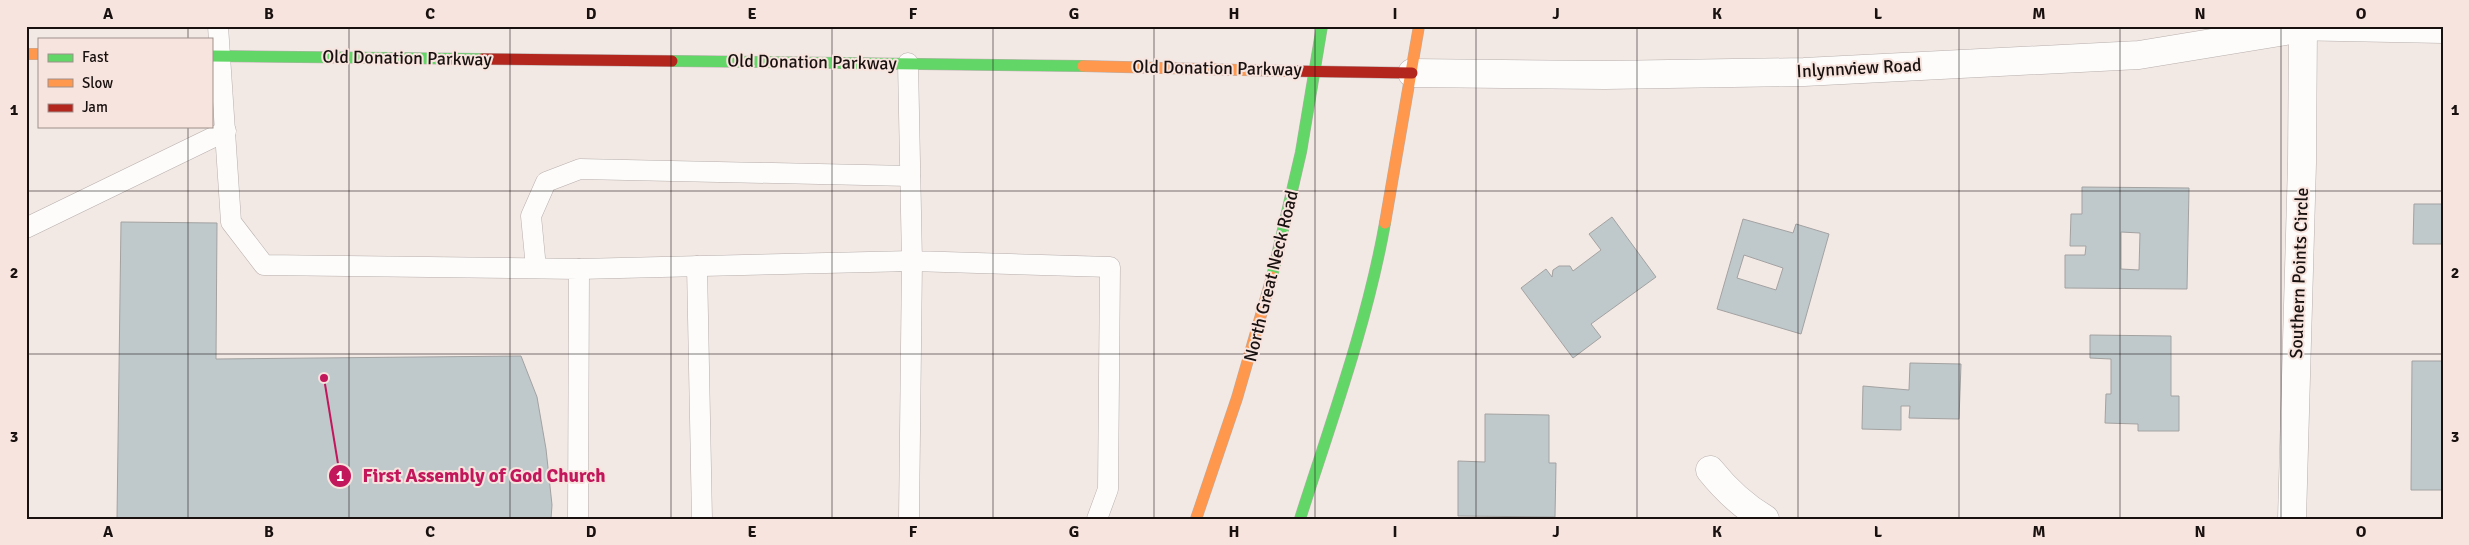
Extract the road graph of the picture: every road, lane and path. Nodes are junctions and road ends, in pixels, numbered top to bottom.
1 (218, 26) edge
2 (1322, 26) edge
3 (1419, 26) edge
4 (2295, 27) edge
5 (2443, 29) edge
6 (216, 56) edge
7 (908, 64) junction
8 (1316, 70) junction
9 (1412, 73) junction
10 (226, 132) junction
11 (910, 176) junction
12 (26, 228) edge
13 (912, 261) junction
14 (697, 266) junction
15 (536, 268) junction
16 (579, 268) junction
17 (1710, 470) dead end
18 (578, 519) edge
19 (702, 519) edge
20 (909, 519) edge
21 (1097, 519) edge
22 (1196, 519) edge
23 (1300, 519) edge
24 (1765, 519) edge
25 (2292, 519) edge

1 - 6 lane
2 - 8 street, North Great Neck Road
3 - 9 street
4 - 5 street, Inlynnview Road
4 - 9 street, Inlynnview Road
4 - 25 street, Southern Points Circle
6 - 7 street, Old Donation Parkway
6 - 10 lane
7 - 8 street, Old Donation Parkway
7 - 11 lane
8 - 9 street, Old Donation Parkway
8 - 22 street, North Great Neck Road
9 - 23 street
10 - 12 lane
10 - 15 lane
11 - 13 lane
11 - 15 lane
13 - 14 lane
13 - 20 lane
13 - 21 lane
14 - 16 lane
14 - 19 lane
15 - 16 lane
16 - 18 lane
17 - 24 street

